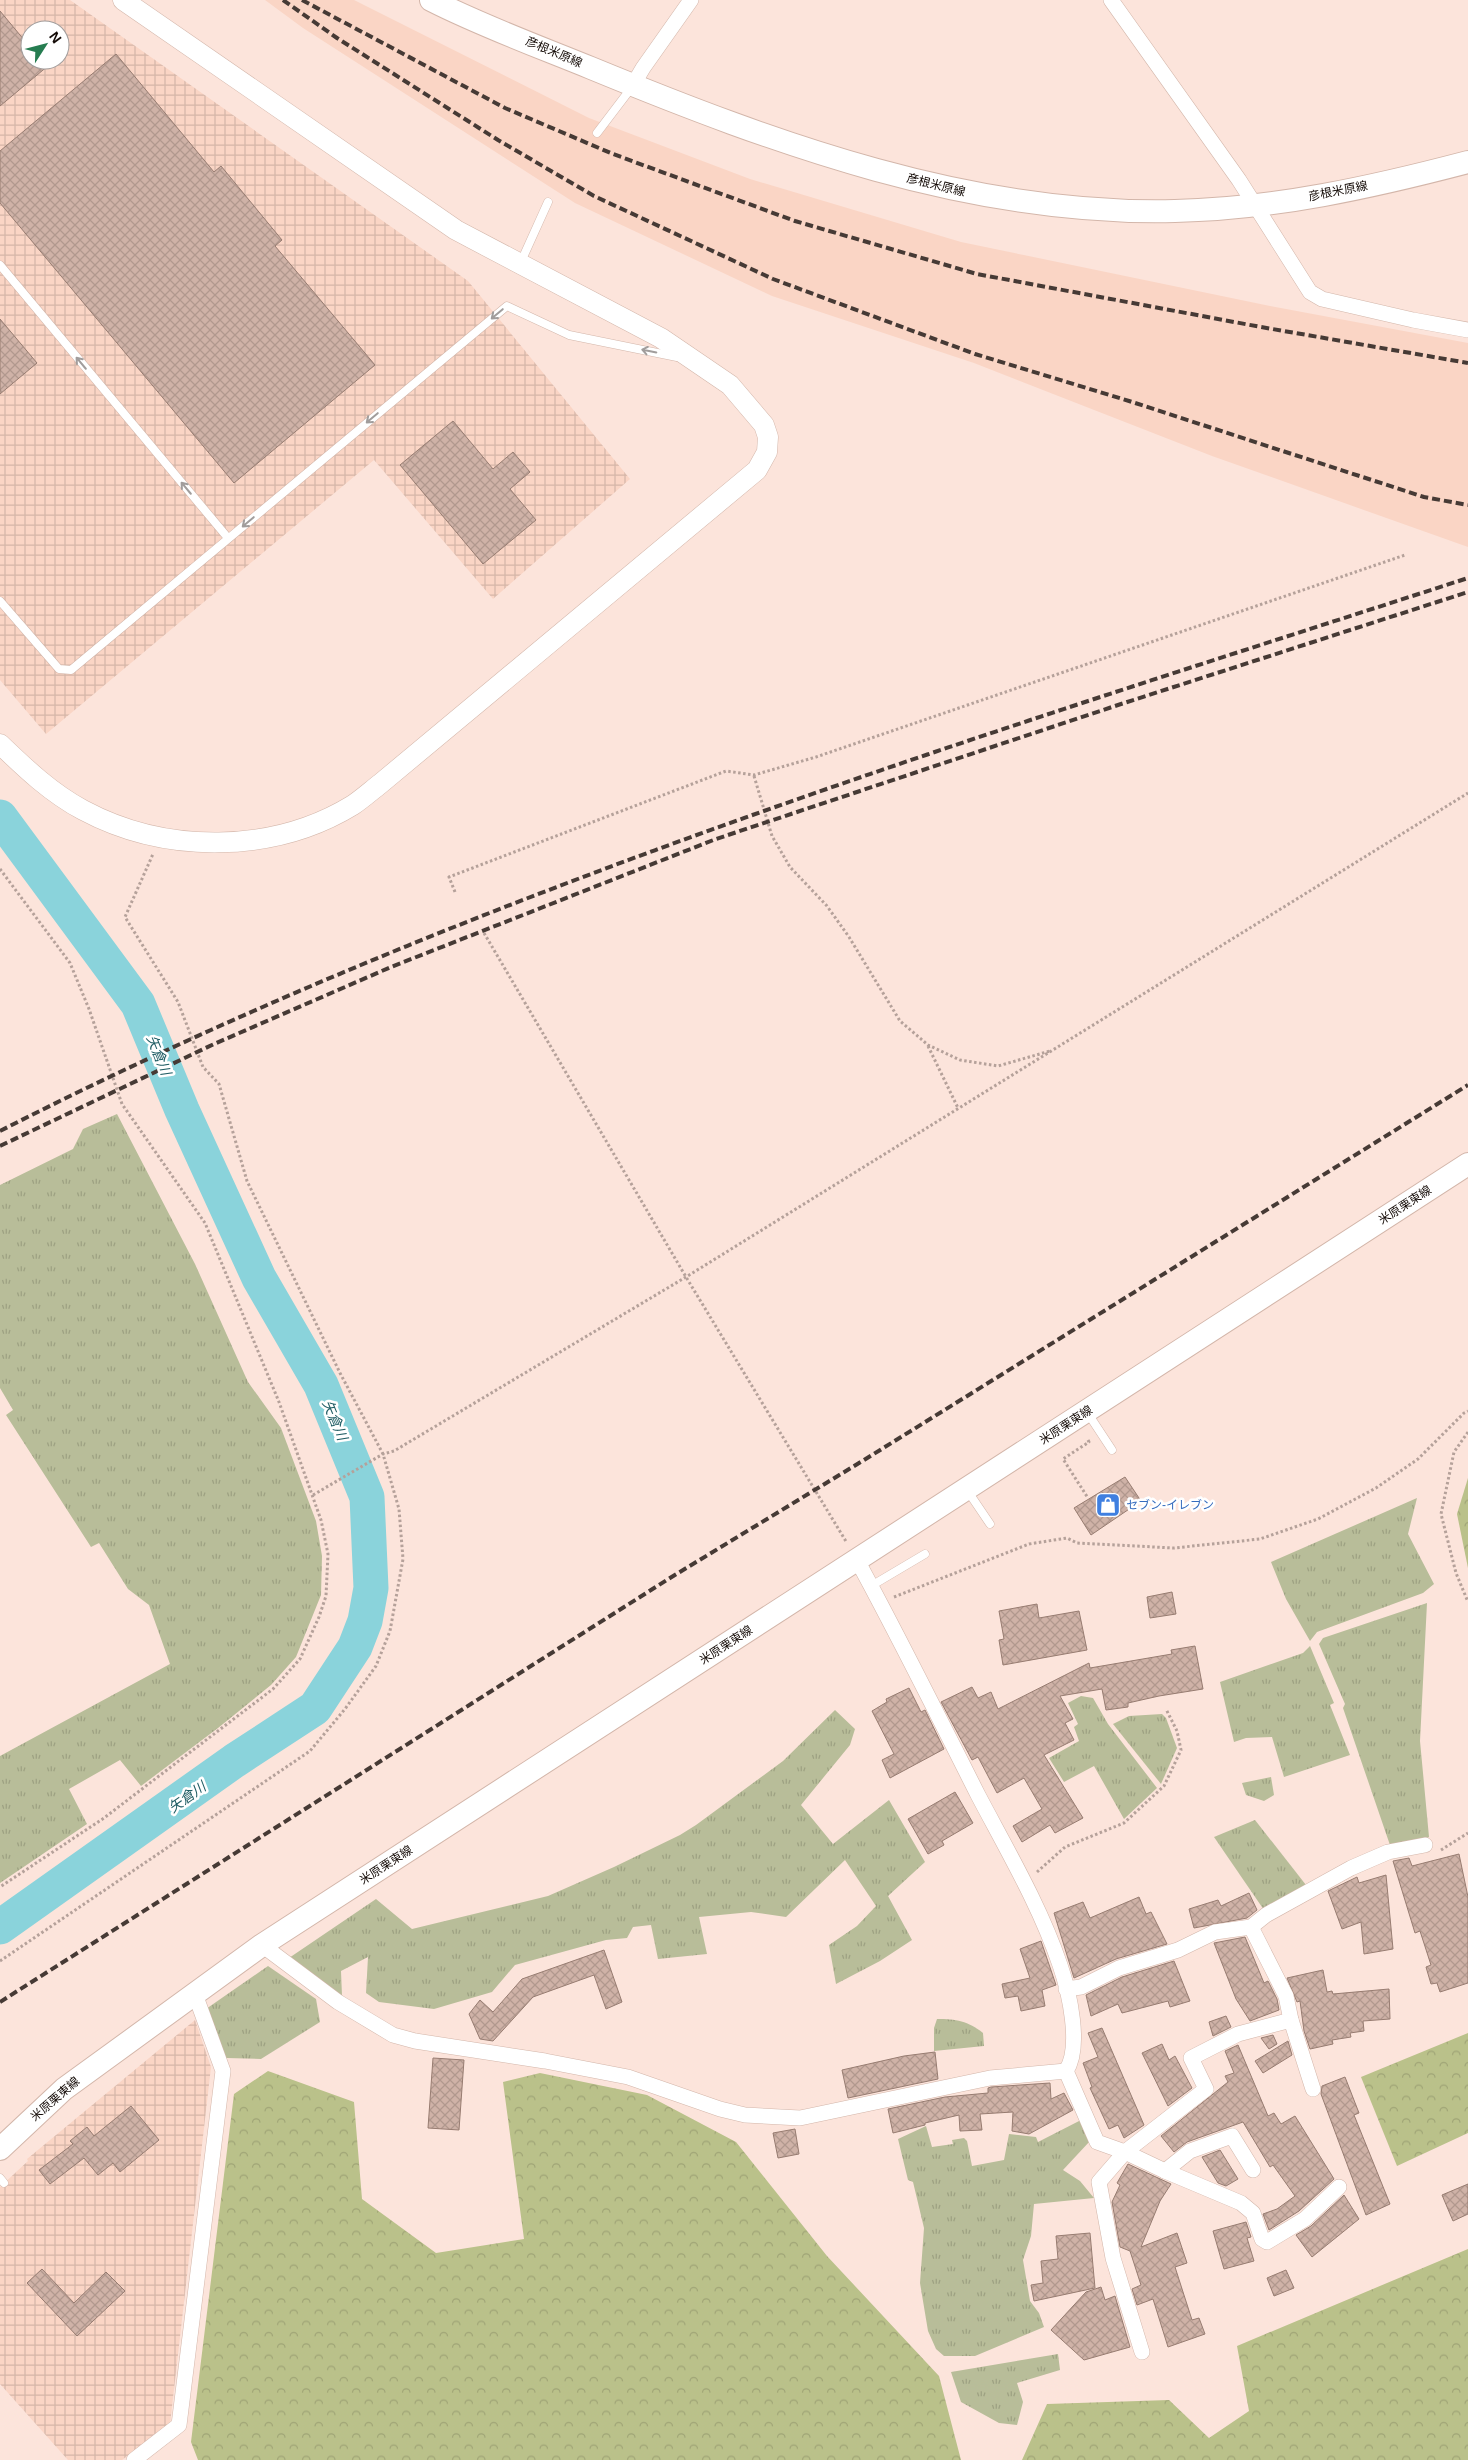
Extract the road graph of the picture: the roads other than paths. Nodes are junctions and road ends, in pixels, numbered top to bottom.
1 (123, 0) edge
2 (431, 0) edge
3 (691, 0) edge
4 (1112, 0) edge
5 (633, 85) junction
6 (596, 134) dead end
7 (1468, 162) edge
8 (548, 202) dead end
9 (1256, 206) junction
10 (519, 264) junction
11 (0, 265) edge
12 (1468, 330) edge
13 (696, 360) junction
14 (228, 538) junction
15 (0, 601) edge
16 (0, 744) edge
17 (1468, 1164) edge
18 (1086, 1411) junction
19 (1112, 1450) dead end
20 (966, 1489) junction
21 (990, 1524) dead end
22 (925, 1554) dead end
23 (857, 1560) junction
24 (871, 1586) junction
25 (1425, 1846) road end
26 (1251, 1927) junction
27 (262, 1945) junction
28 (1066, 1990) junction
29 (195, 1994) junction
30 (1291, 2020) junction
31 (1066, 2071) junction
32 (1313, 2088) dead end
33 (0, 2149) edge
34 (1126, 2152) junction
35 (1253, 2170) dead end
36 (1165, 2171) junction
37 (1340, 2187) dead end
38 (1142, 2352) dead end
39 (134, 2460) edge

1 - 10 street
2 - 5 main road, 彦根米原線
3 - 5 street
4 - 9 street
5 - 6 lane
5 - 9 main road, 彦根米原線
7 - 9 main road, 彦根米原線
8 - 10 lane
9 - 12 street
10 - 13 street
14 -> 11 lane
13 -> 14 lane
13 - 16 street
14 - 15 lane
17 - 18 main road, 米原栗東線
18 - 19 lane
18 - 20 main road, 米原栗東線
20 - 21 lane
20 - 23 main road, 米原栗東線
22 - 24 lane
23 - 24 street
23 - 27 main road, 米原栗東線
24 - 28 street
25 - 26 street
26 - 28 street
26 - 30 street
27 - 29 main road, 米原栗東線
27 - 31 street
28 - 31 street
29 - 33 main road, 米原栗東線
29 - 39 street
30 - 32 street
30 - 34 street
31 - 34 street
34 - 36 street
34 - 38 street
35 - 36 street
36 - 37 street

